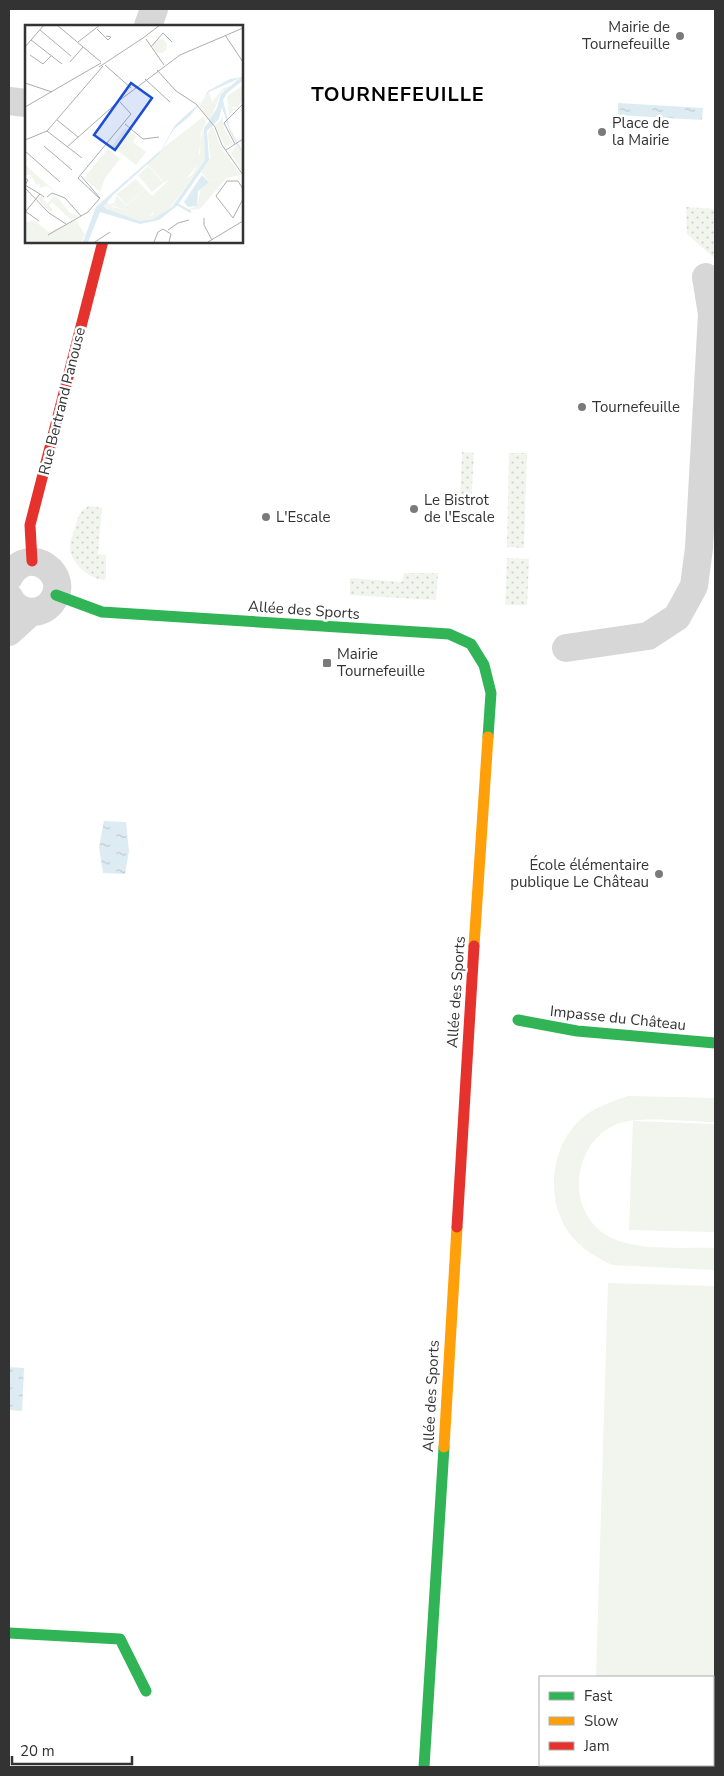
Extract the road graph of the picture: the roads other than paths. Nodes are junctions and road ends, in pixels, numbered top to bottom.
1 (154, 9) edge
2 (148, 25) edge
3 (9, 101) edge
4 (25, 102) edge
5 (103, 242) edge
6 (706, 277) dead end
7 (32, 561) junction
8 (9, 576) edge
9 (56, 595) junction
10 (9, 597) edge
11 (31, 612) junction
12 (9, 632) edge
13 (566, 648) dead end
14 (518, 1020) dead end
15 (715, 1043) edge
16 (9, 1633) edge
17 (146, 1691) dead end
18 (424, 1767) edge

1 - 2 street
3 - 4 street
5 - 7 street, Rue Bertrand Panouse
6 - 13 street
7 - 8 street
7 - 9 street
9 - 11 street
9 - 18 street, Allée des Sports
10 - 11 street
11 - 12 street
14 - 15 street, Impasse du Château
16 - 17 street

